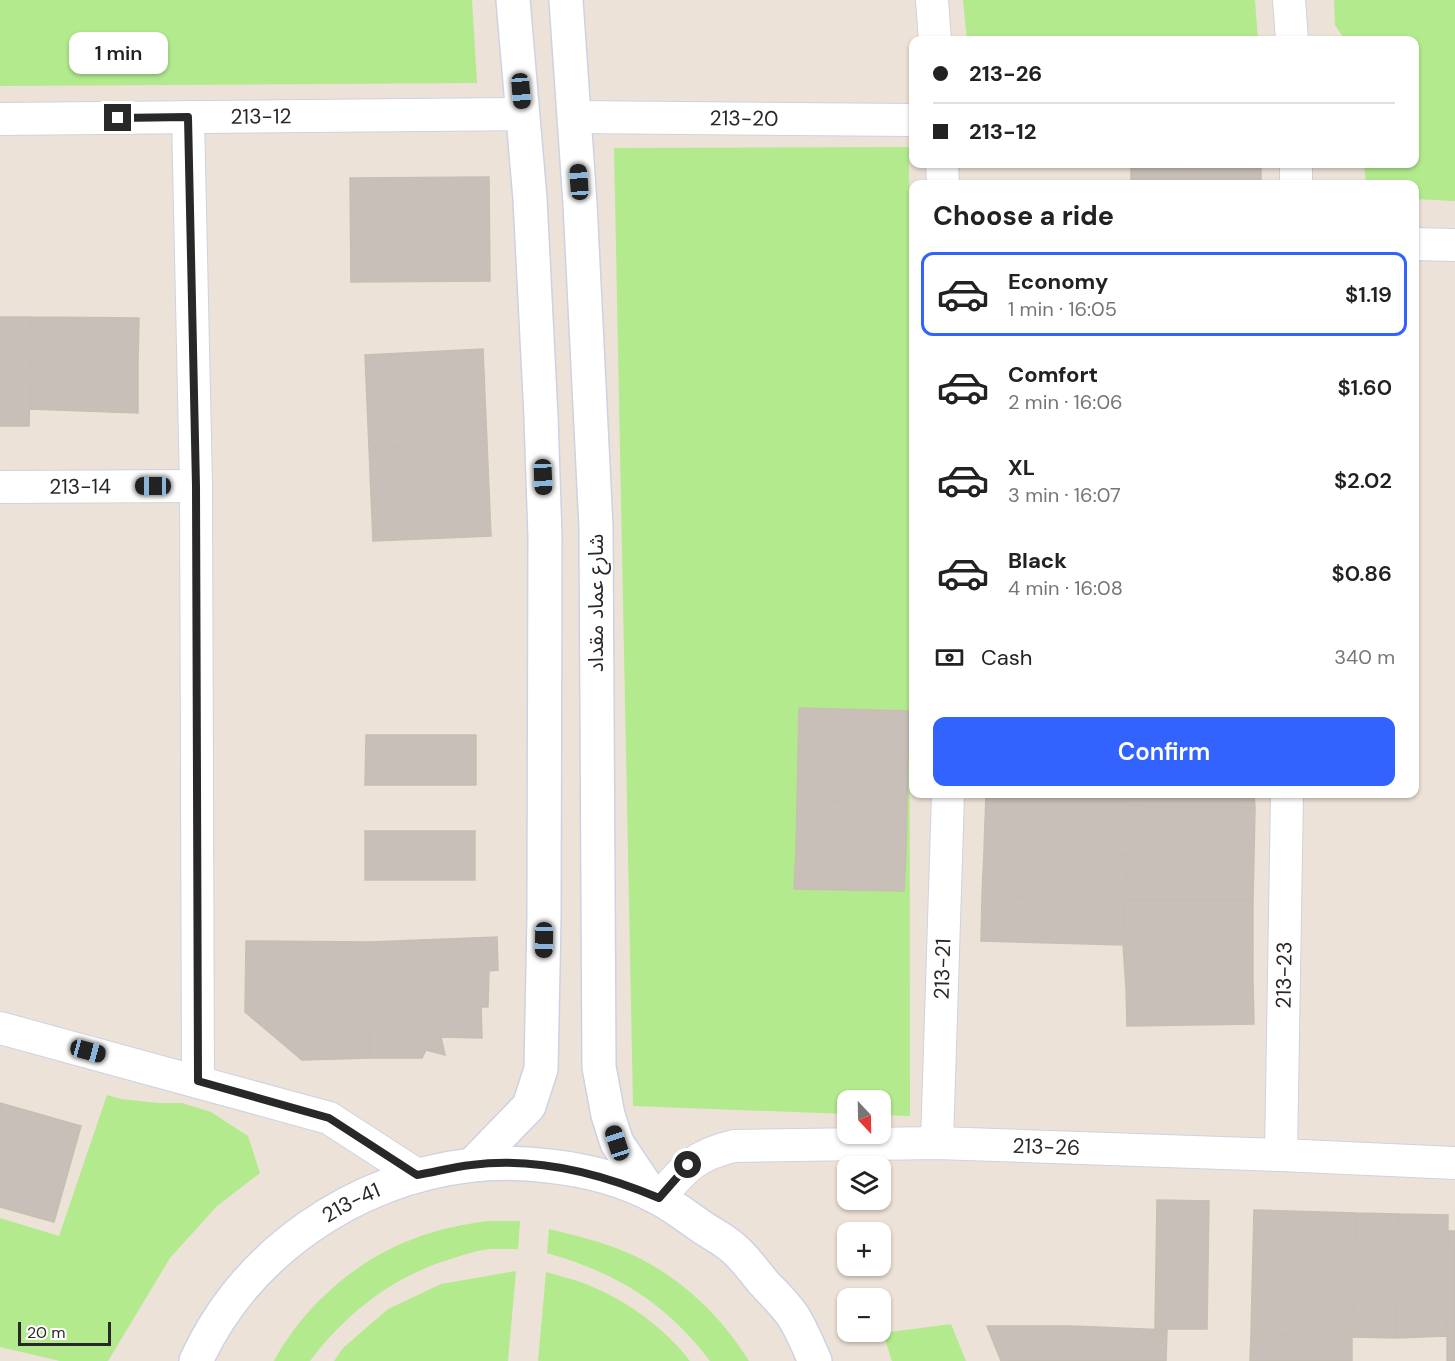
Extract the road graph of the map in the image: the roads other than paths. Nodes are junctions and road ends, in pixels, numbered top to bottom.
1 (513, 0) edge
2 (566, 0) edge
3 (932, 0) edge
4 (1289, 0) edge
5 (934, 36) edge
6 (1292, 36) edge
7 (523, 114) junction
8 (188, 117) junction
9 (574, 117) junction
10 (0, 119) edge
11 (909, 120) edge
12 (1419, 244) edge
13 (1455, 245) edge
14 (196, 486) junction
15 (0, 487) edge
16 (948, 798) edge
17 (1287, 798) edge
18 (0, 1028) edge
19 (198, 1081) junction
20 (937, 1143) junction
21 (1281, 1155) junction
22 (1455, 1163) edge
23 (472, 1165) junction
24 (417, 1175) junction
25 (655, 1196) junction
26 (196, 1359) edge
27 (815, 1361) edge

1 - 7 street
2 - 9 street, شارع عماد مقداد
3 - 5 street
4 - 6 street
7 - 8 street, 213-12
7 - 23 street
8 - 10 street, 213-12
8 - 14 street
9 - 11 street, 213-20
9 - 25 street, شارع عماد مقداد
12 - 13 street
14 - 15 street, 213-14
14 - 19 street
16 - 20 street, 213-21
17 - 21 street, 213-23
18 - 19 street
19 - 24 street
20 - 21 street, 213-26
20 - 25 street, 213-26
21 - 22 street, 213-26
23 - 24 street, 213-41
23 - 25 street, 213-41
24 - 26 street, 213-41
25 - 27 street, 213-41

